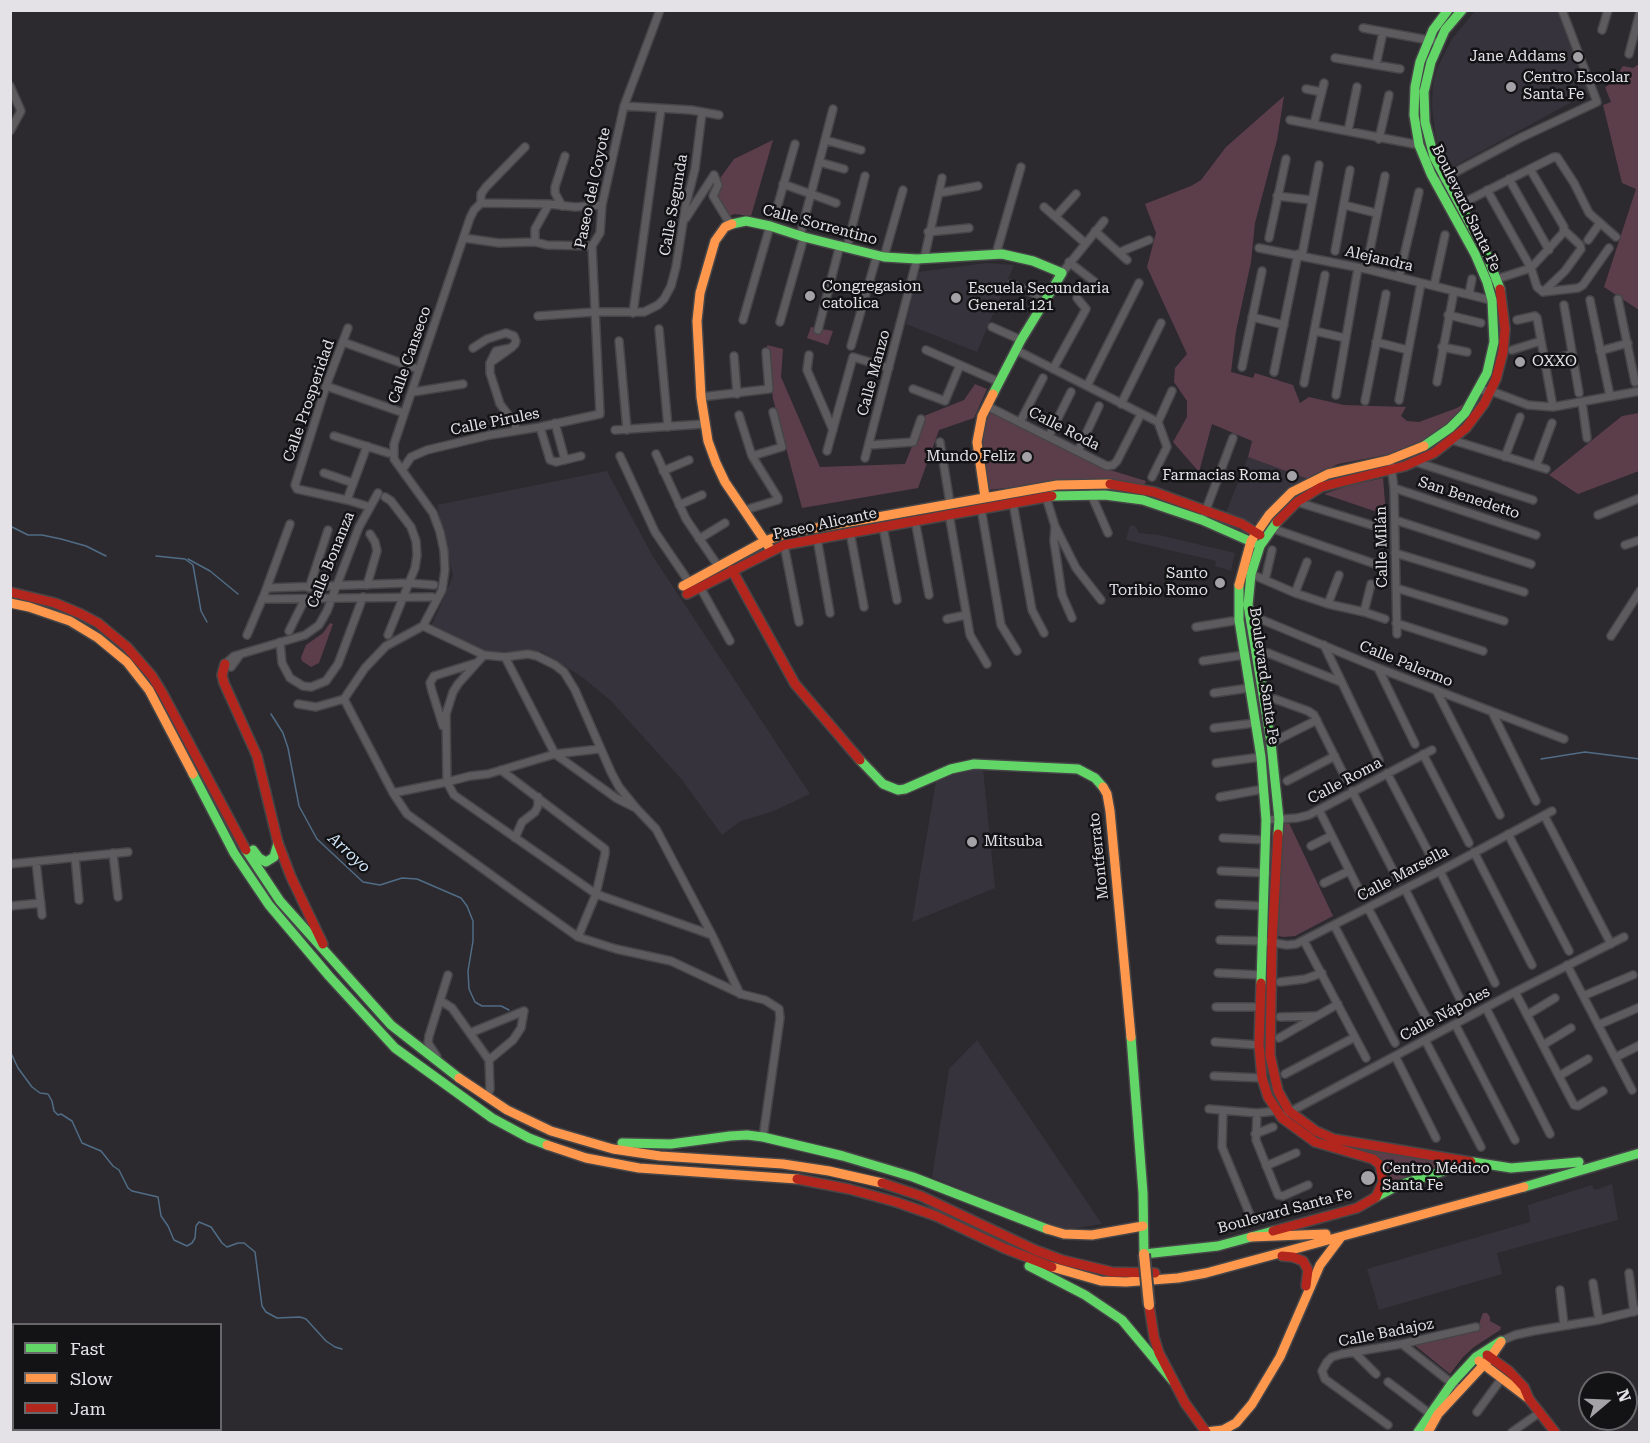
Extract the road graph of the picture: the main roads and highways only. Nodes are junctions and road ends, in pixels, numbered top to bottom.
1 (1448, 10) edge
2 (1462, 10) edge
3 (1434, 41) junction
4 (1440, 181) junction
5 (1391, 465) junction
6 (1153, 497) junction
7 (984, 504) junction
8 (949, 509) junction
9 (1258, 539) junction
10 (768, 546) junction
11 (732, 570) junction
12 (10, 592) edge
13 (10, 603) edge
14 (1242, 616) junction
15 (228, 666) road end
16 (234, 830) junction
17 (278, 843) junction
18 (1267, 942) junction
19 (330, 959) junction
20 (1282, 1113) junction
21 (586, 1142) junction
22 (1340, 1145) junction
23 (1640, 1145) edge
24 (1640, 1152) edge
25 (1473, 1162) junction
26 (1579, 1162) junction
27 (1376, 1197) junction
28 (1143, 1226) junction
29 (1326, 1234) junction
30 (1251, 1237) junction
31 (1341, 1237) junction
32 (1006, 1249) junction
33 (1144, 1254) junction
34 (1273, 1255) junction
35 (1304, 1299) junction
36 (1501, 1341) road end
37 (1483, 1358) junction
38 (1173, 1381) junction
39 (1456, 1386) junction
40 (1529, 1399) junction
41 (1240, 1421) junction
42 (1423, 1431) edge
43 (1206, 1432) edge
44 (1238, 1432) edge
45 (1555, 1432) edge

1 - 3 main road, Boulevard Santa Fe
2 - 3 main road, Boulevard Santa Fe
3 - 4 main road, Boulevard Santa Fe
3 - 4 main road, Boulevard Santa Fe
4 - 5 main road, Boulevard Santa Fe
4 - 5 main road, Boulevard Santa Fe
5 - 9 main road, Boulevard Santa Fe
5 - 9 main road, Boulevard Santa Fe
6 - 7 main road, Paseo Alicante
6 - 7 main road, Paseo Alicante
6 - 9 main road, Paseo Alicante
7 - 8 main road, Paseo Alicante
7 - 10 main road, Calle Sorrentino
8 - 10 main road, Paseo Alicante
8 - 10 main road, Paseo Alicante
9 - 14 main road, Boulevard Santa Fe
9 - 14 main road, Boulevard Santa Fe
10 - 11 main road, Paseo Alicante
10 - 11 main road, Paseo Alicante
11 - 28 main road, Montferrato
12 - 16 main road
13 - 32 main road
14 - 18 main road, Boulevard Santa Fe
14 - 18 main road, Boulevard Santa Fe
15 - 17 main road, Calle Bonanza
16 - 17 main road
16 - 19 main road
17 - 19 main road, Calle Bonanza
18 - 20 main road, Boulevard Santa Fe
18 - 20 main road, Boulevard Santa Fe
19 - 21 main road
20 - 22 main road, Boulevard Santa Fe
21 - 28 main road
21 - 29 main road
22 - 25 main road, Boulevard Santa Fe
22 - 27 main road, Boulevard Santa Fe
23 - 26 main road
24 - 31 main road
25 - 26 main road, Boulevard Santa Fe
25 - 27 main road
26 - 29 main road
27 - 30 main road, Boulevard Santa Fe
28 - 33 main road, Montferrato
29 - 30 main road
30 - 33 main road, Boulevard Santa Fe
31 - 34 main road
31 - 35 main road
32 - 34 main road
32 - 38 main road
33 - 38 main road, Montferrato, bridge
34 - 35 main road
35 - 41 main road
36 - 37 main road
37 - 39 main road
37 - 40 main road
37 - 40 main road
38 - 43 main road
39 - 42 main road
39 - 42 main road
40 - 45 main road
41 - 43 main road
41 - 44 main road

